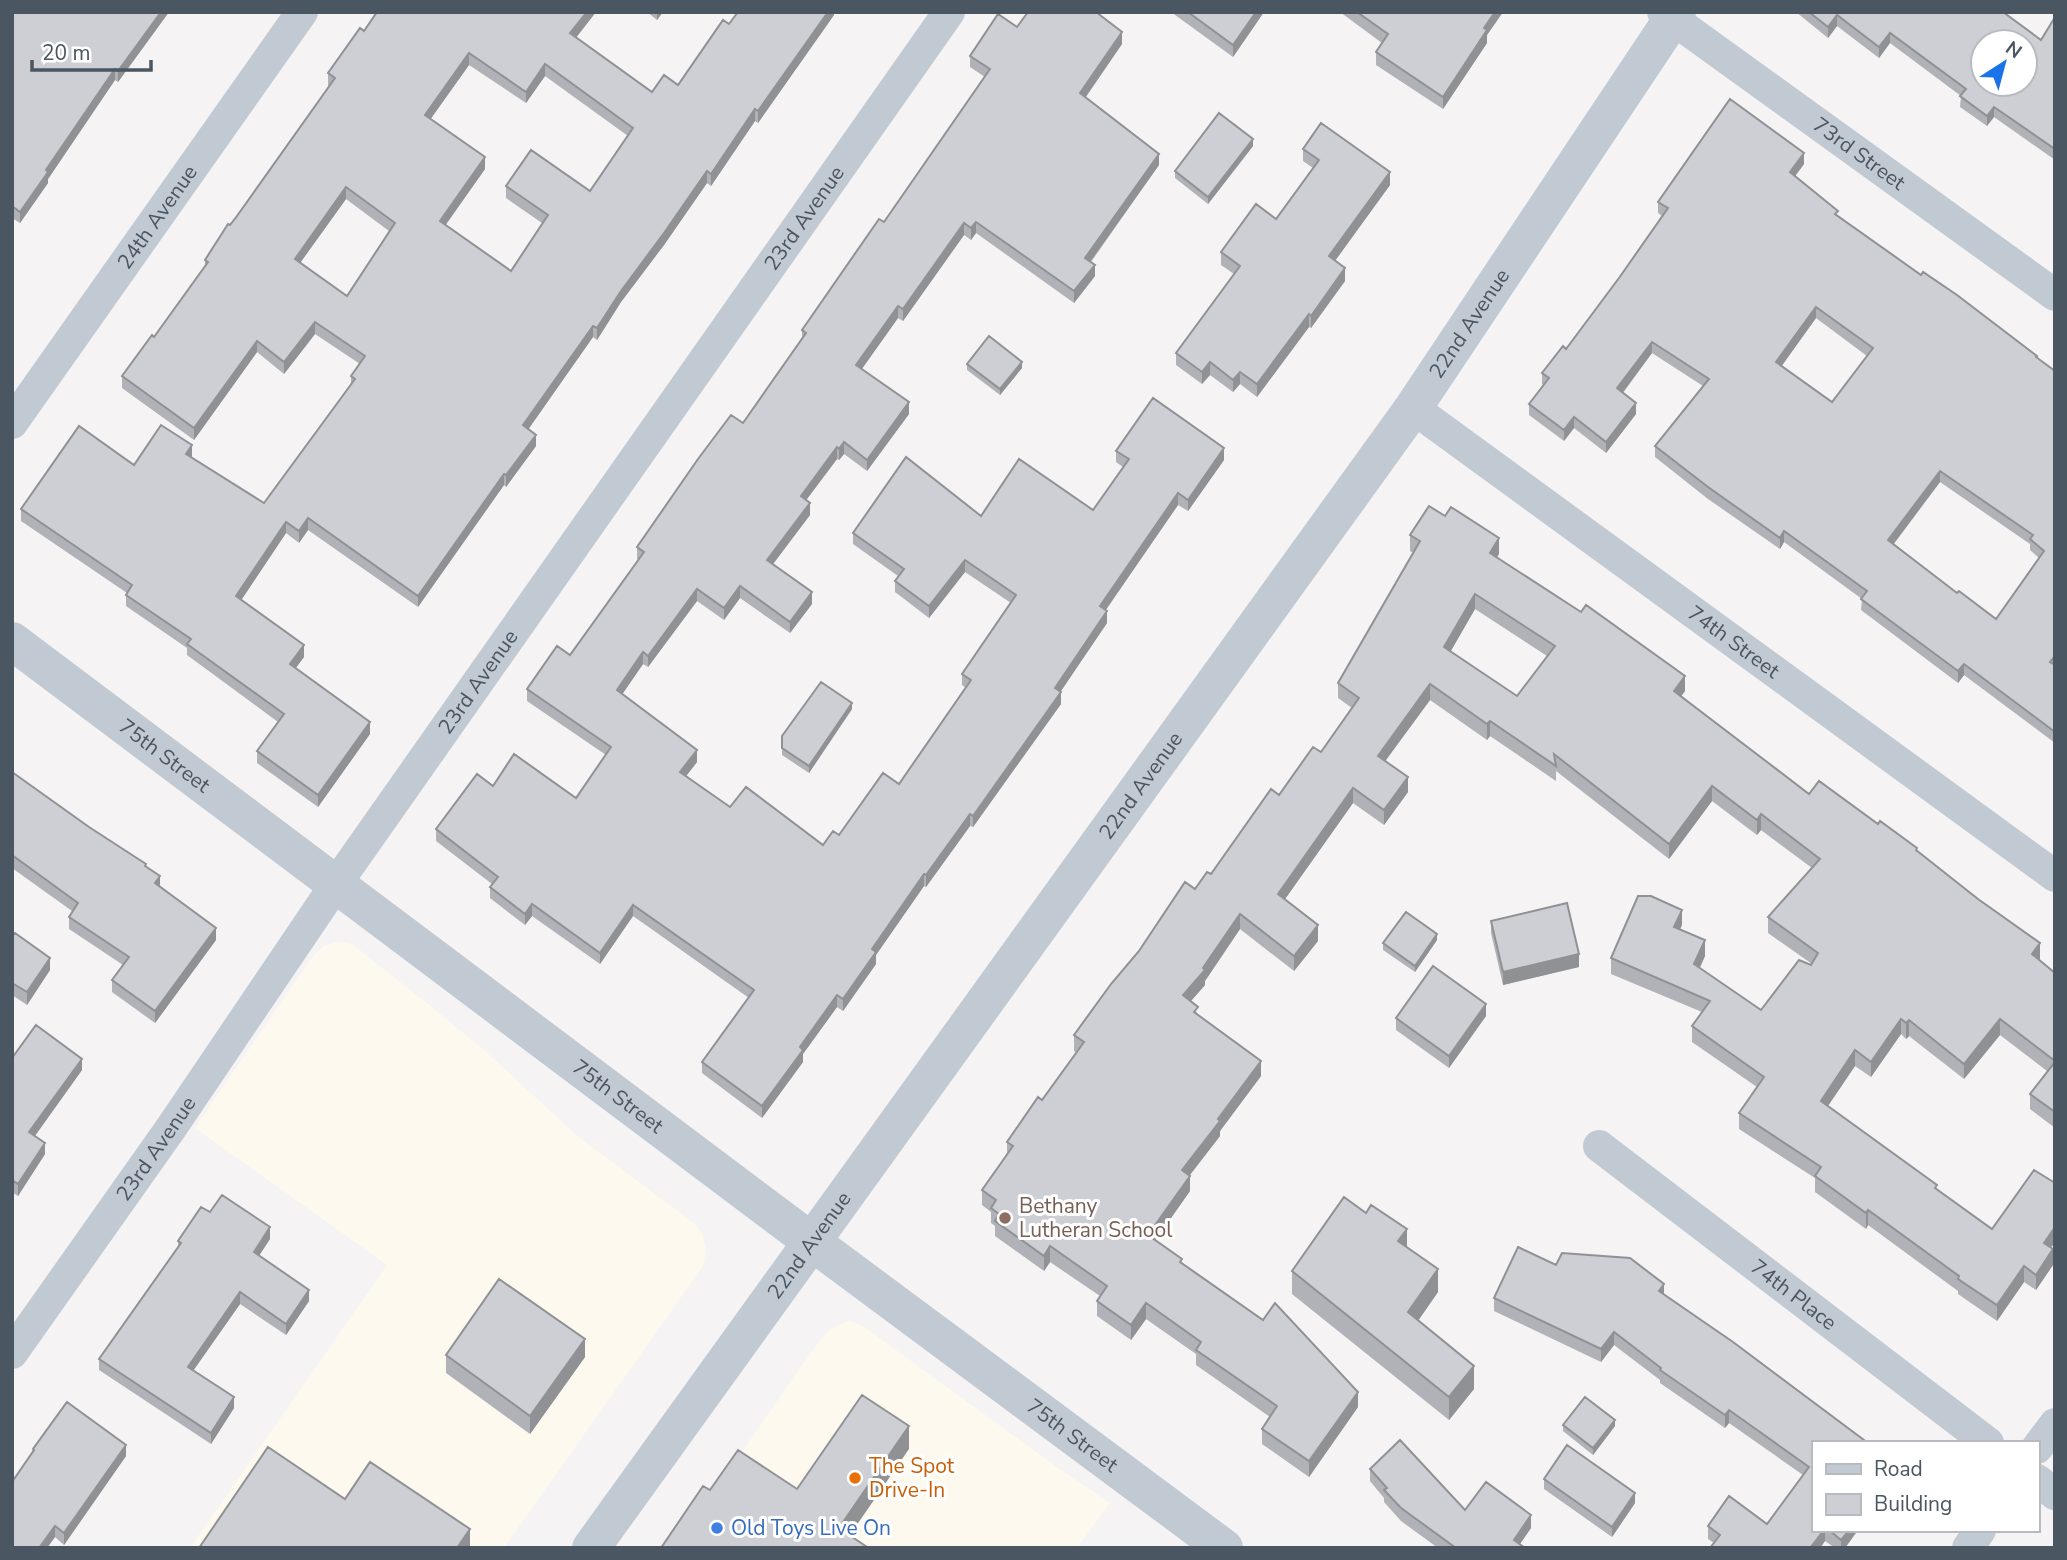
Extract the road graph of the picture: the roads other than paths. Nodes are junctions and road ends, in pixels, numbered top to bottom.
1 (302, 12) edge
2 (949, 12) edge
3 (1671, 14) edge
4 (2055, 295) edge
5 (1413, 408) junction
6 (12, 423) edge
7 (12, 641) edge
8 (2055, 876) edge
9 (336, 884) junction
10 (1599, 1146) dead end
11 (812, 1242) junction
12 (12, 1353) edge
13 (2055, 1424) edge
14 (1985, 1441) edge
15 (2039, 1445) edge
16 (2039, 1482) edge
17 (2055, 1494) edge
18 (1979, 1532) edge
19 (591, 1548) edge
20 (1224, 1548) edge
21 (1968, 1548) edge

1 - 6 street, 24th Avenue
2 - 9 street, 23rd Avenue
3 - 4 street, 73rd Street
3 - 5 street, 22nd Avenue
5 - 8 street, 74th Street
5 - 11 street, 22nd Avenue
7 - 9 street, 75th Street
9 - 11 street, 75th Street
9 - 12 street, 23rd Avenue
10 - 14 street, 74th Place
11 - 19 street, 22nd Avenue
11 - 20 street, 75th Street
13 - 15 street
16 - 17 street
18 - 21 street

